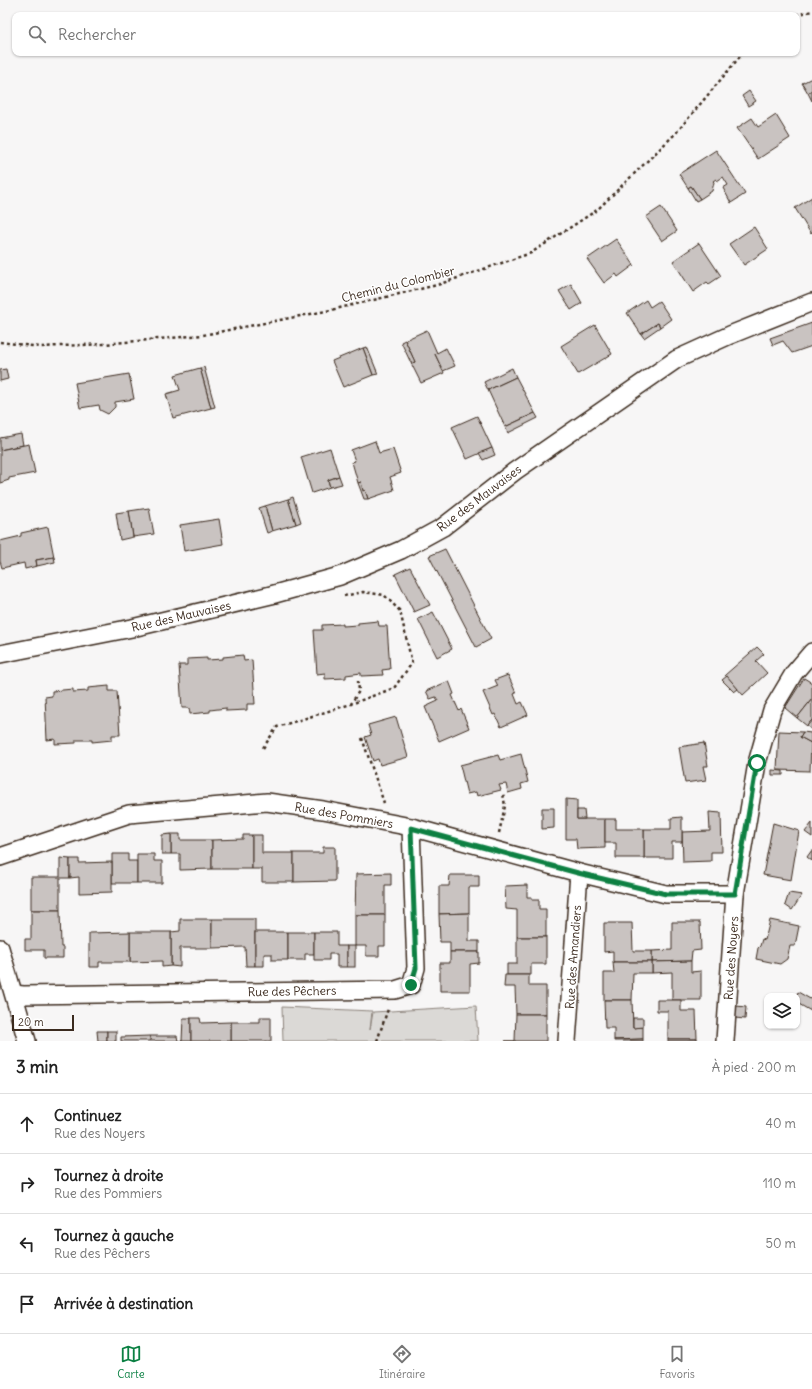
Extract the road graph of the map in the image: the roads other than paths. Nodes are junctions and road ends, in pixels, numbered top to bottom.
1 (812, 302) edge
2 (812, 652) edge
3 (0, 654) edge
4 (411, 828) junction
5 (0, 857) edge
6 (578, 873) junction
7 (735, 894) junction
8 (0, 948) edge
9 (14, 994) junction
10 (27, 1041) edge
11 (567, 1041) edge
12 (725, 1041) edge

1 - 3 street, Rue des Mauvaises
2 - 7 street, Rue des Noyers
4 - 5 street, Rue des Pommiers
4 - 6 street, Rue des Pommiers
4 - 9 street, Rue des Pêchers
6 - 7 street, Rue des Pommiers
6 - 11 street, Rue des Amandiers
7 - 12 street, Rue des Noyers
8 - 9 street
9 - 10 street

